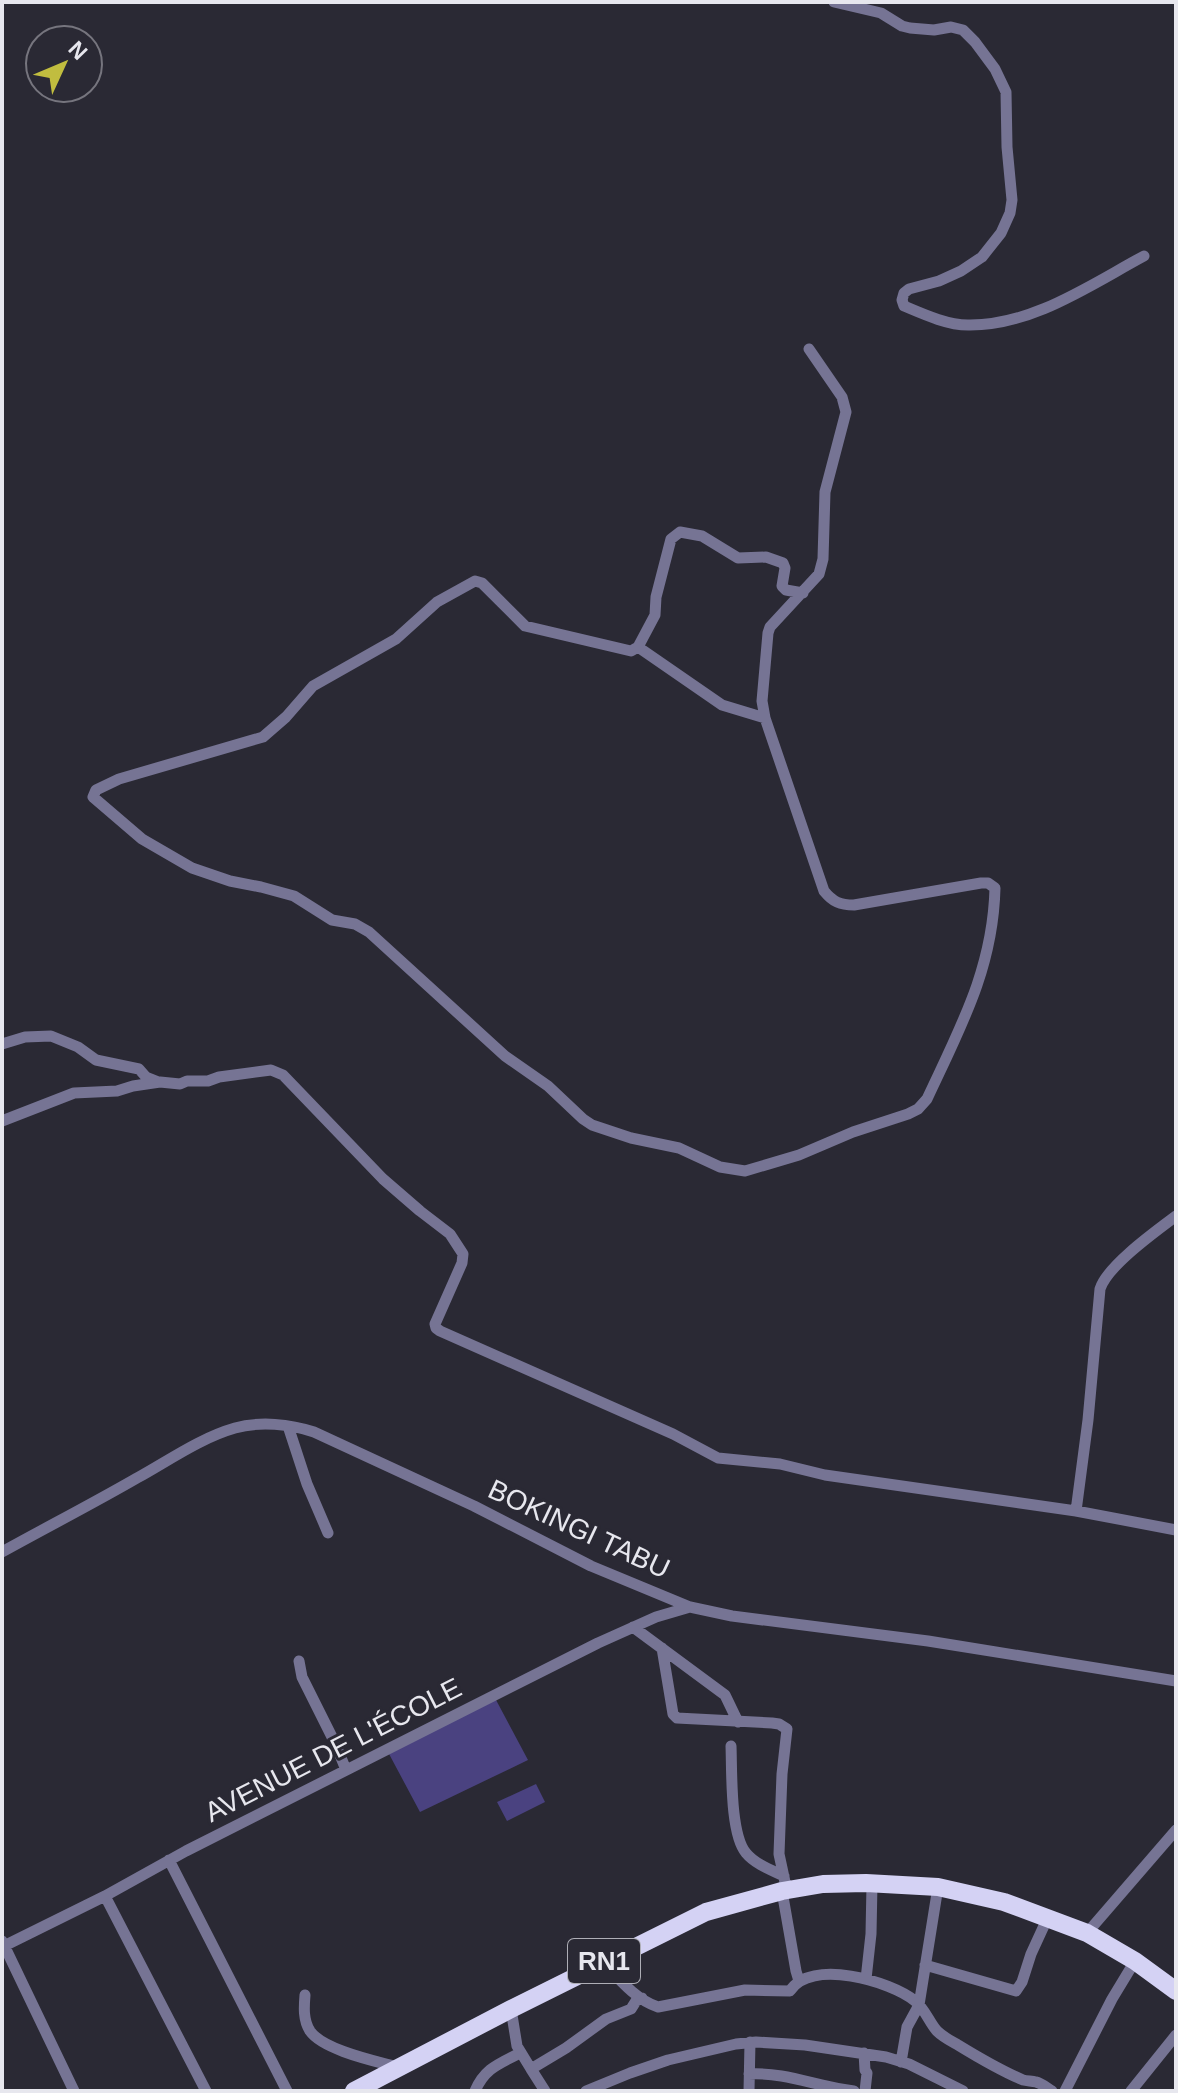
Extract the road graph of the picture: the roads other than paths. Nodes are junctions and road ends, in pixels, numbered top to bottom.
1 (834, 2) edge
2 (1144, 256) dead end
3 (809, 349) dead end
4 (803, 593) junction
5 (638, 647) junction
6 (765, 718) junction
7 (2, 1044) edge
8 (160, 1082) junction
9 (2, 1121) edge
10 (1176, 1216) edge
11 (288, 1426) junction
12 (1076, 1511) junction
13 (1176, 1530) edge
14 (328, 1533) dead end
15 (2, 1552) edge
16 (690, 1607) junction
17 (633, 1627) junction
18 (662, 1648) junction
19 (299, 1661) dead end
20 (1176, 1681) edge
21 (738, 1722) junction
22 (731, 1746) dead end
23 (346, 1770) junction
24 (1176, 1830) edge
25 (169, 1860) junction
26 (872, 1884) junction
27 (785, 1885) junction
28 (938, 1887) junction
29 (105, 1896) junction
30 (1048, 1917) junction
31 (1087, 1933) junction
32 (3, 1945) edge
33 (1135, 1961) junction
34 (603, 1962) junction
35 (925, 1965) junction
36 (866, 1979) junction
37 (799, 1981) junction
38 (1176, 1991) edge
39 (305, 1995) dead end
40 (642, 1998) junction
41 (919, 2005) junction
42 (511, 2009) junction
43 (1176, 2035) edge
44 (750, 2042) junction
45 (520, 2053) junction
46 (864, 2053) junction
47 (901, 2062) junction
48 (397, 2067) junction
49 (531, 2069) junction
50 (749, 2074) junction
51 (74, 2091) edge
52 (206, 2091) edge
53 (287, 2091) edge
54 (354, 2091) edge
55 (475, 2091) edge
56 (545, 2091) edge
57 (586, 2091) edge
58 (749, 2091) edge
59 (854, 2091) edge
60 (865, 2091) edge
61 (963, 2091) edge
62 (1052, 2091) edge
63 (1065, 2091) edge
64 (1131, 2091) edge

1 - 2 street
3 - 4 street
4 - 5 street
4 - 6 street
5 - 6 street
5 - 6 street
7 - 8 street
8 - 9 street
8 - 12 street
10 - 12 street
11 - 14 street
11 - 15 street, BOKINGI TABU
11 - 16 street, BOKINGI TABU
12 - 13 street
16 - 17 street, AVENUE DE L'ÉCOLE
16 - 20 street, BOKINGI TABU
17 - 18 street
17 - 23 street, AVENUE DE L'ÉCOLE
18 - 21 street
18 - 21 street
19 - 23 street
21 - 27 street
22 - 27 street
23 - 25 street, AVENUE DE L'ÉCOLE
24 - 31 street
25 - 29 street, AVENUE DE L'ÉCOLE
25 - 53 street
26 - 27 highway, RN1
26 - 28 highway, RN1
26 - 36 street
27 - 34 highway, RN1
27 - 37 street
28 - 30 highway, RN1
28 - 35 street
29 - 32 street, AVENUE DE L'ÉCOLE
29 - 52 street
30 - 31 highway, RN1
30 - 35 street
31 - 33 highway, RN1
32 - 51 street
33 - 38 highway, RN1
33 - 63 street
34 - 40 street
34 - 42 highway, RN1
35 - 41 street
36 - 37 street
36 - 41 street
37 - 40 street
39 - 48 street
40 - 49 street
41 - 47 street
41 - 62 street
42 - 45 street
42 - 48 highway, RN1
43 - 64 street
44 - 46 street
44 - 50 street
44 - 57 street
45 - 49 street
45 - 55 street
46 - 47 street
46 - 60 street
47 - 61 street
48 - 54 highway, RN1
49 - 56 street
50 - 58 street
50 - 59 street

